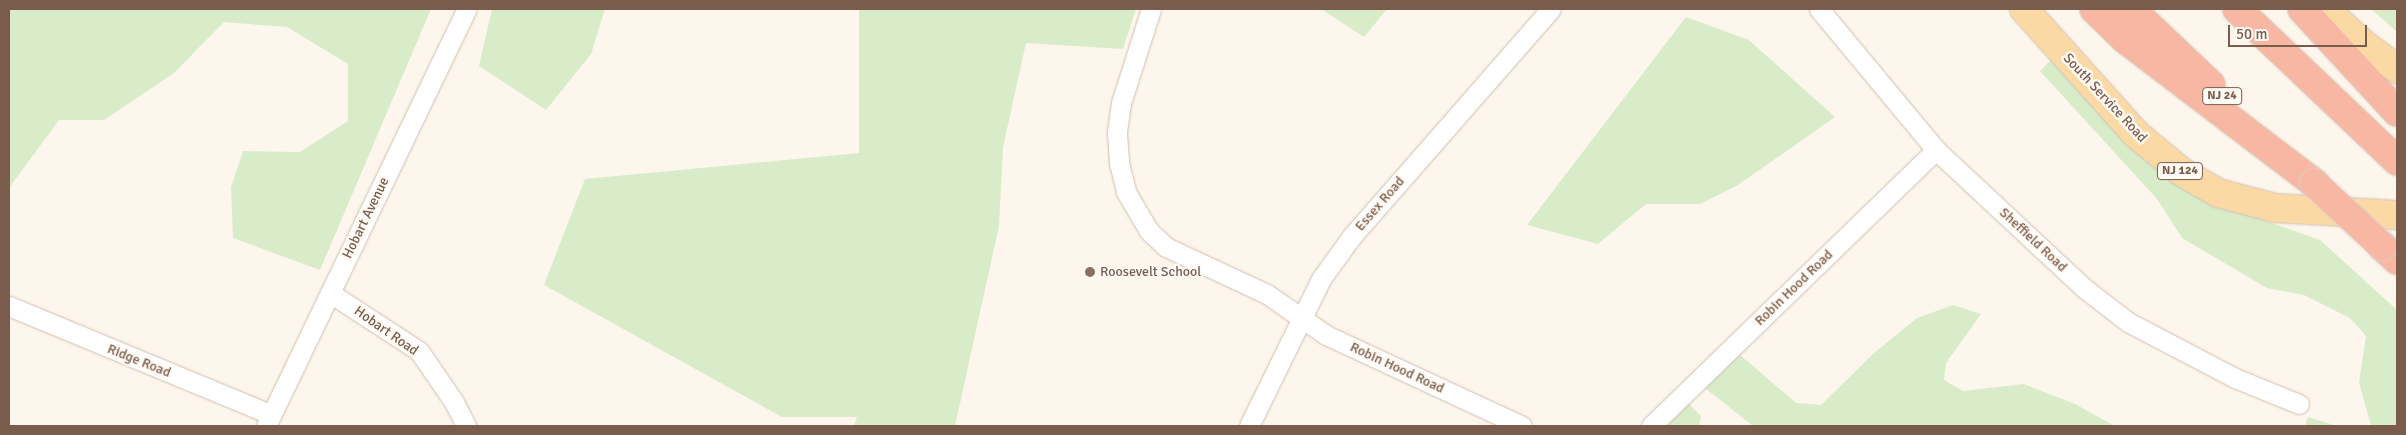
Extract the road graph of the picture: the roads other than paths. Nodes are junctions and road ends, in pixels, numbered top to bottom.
1 (466, 9) edge
2 (1151, 9) edge
3 (1551, 9) edge
4 (1819, 9) edge
5 (2024, 9) edge
6 (2094, 9) edge
7 (2132, 9) edge
8 (2237, 9) edge
9 (2302, 9) edge
10 (2325, 9) edge
11 (2397, 68) edge
12 (2397, 112) edge
13 (1936, 150) junction
14 (2397, 161) edge
15 (2314, 183) junction
16 (2397, 216) edge
17 (2390, 253) edge
18 (330, 293) junction
19 (9, 306) edge
20 (1302, 317) junction
21 (2299, 404) dead end
22 (268, 420) edge
23 (466, 426) edge
24 (1249, 426) edge
25 (1522, 426) edge
26 (1651, 426) edge

1 - 18 street, Hobart Avenue
2 - 20 street, Robin Hood Road
3 - 20 street, Essex Road
4 - 13 street, Sheffield Road
5 - 16 main road, South Service Road / NJ 124
6 - 15 highway
7 - 15 highway, NJ 24
8 - 14 highway
9 - 12 highway
10 - 11 main road
13 - 21 street, Sheffield Road
13 - 26 street, Robin Hood Road
15 - 17 highway, NJ 24, bridge
18 - 22 street, Hobart Avenue
18 - 23 street, Hobart Road
19 - 22 street, Ridge Road
20 - 24 street, Essex Road
20 - 25 street, Robin Hood Road

